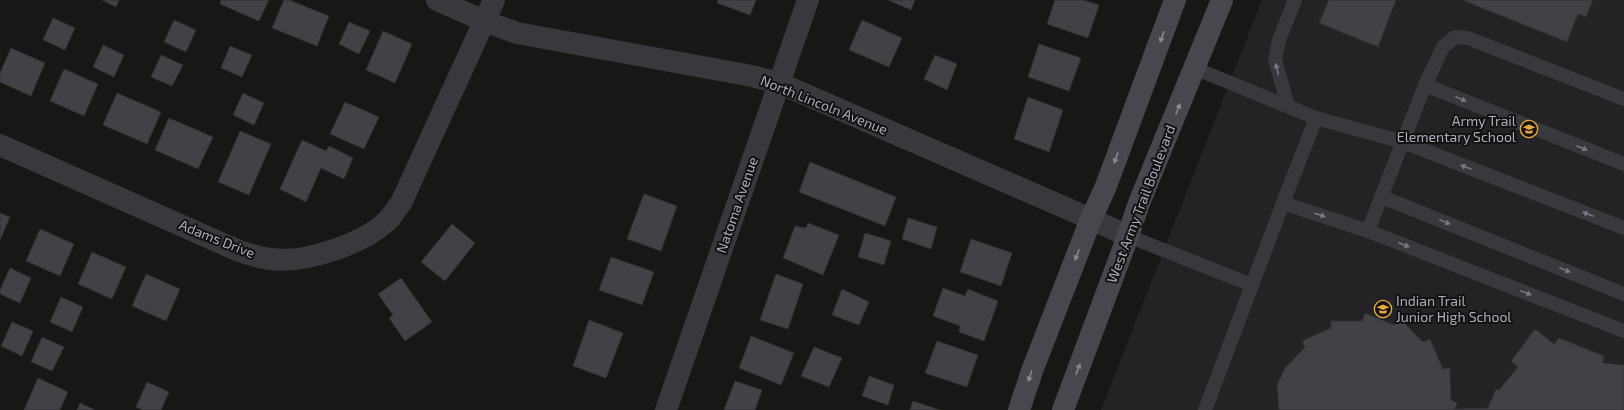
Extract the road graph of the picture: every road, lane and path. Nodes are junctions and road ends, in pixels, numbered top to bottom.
1 (437, 0) edge
2 (494, 0) edge
3 (808, 0) edge
4 (1176, 0) edge
5 (1222, 0) edge
6 (1295, 0) edge
7 (484, 21) junction
8 (1194, 68) junction
9 (779, 83) junction
10 (1425, 85) junction
11 (1624, 99) edge
12 (1288, 106) junction
13 (1316, 118) junction
14 (1403, 142) junction
15 (0, 145) edge
16 (1624, 164) edge
17 (1382, 197) junction
18 (1283, 203) junction
19 (1092, 219) junction
20 (1624, 228) edge
21 (1368, 231) junction
22 (1128, 236) junction
23 (1252, 285) junction
24 (1624, 294) edge
25 (1624, 331) edge
26 (666, 410) edge
27 (1019, 410) edge
28 (1063, 410) edge
29 (1206, 410) edge

1 - 7 street, North Lincoln Avenue
2 - 7 street, Adams Drive
3 - 9 street, Natoma Avenue
4 -> 19 main road
5 - 8 main road, West Army Trail Boulevard
12 -> 6 lane
7 - 9 street, North Lincoln Avenue
7 - 15 street, Adams Drive
8 - 12 lane
22 -> 8 main road, West Army Trail Boulevard
9 - 19 street, North Lincoln Avenue
9 - 26 street, Natoma Avenue
10 - 11 lane
10 - 14 lane
10 -> 16 lane
12 - 13 lane
13 - 14 lane
13 - 18 lane
14 - 17 lane
20 -> 14 lane
17 - 21 lane
17 -> 24 lane
18 -> 21 lane
18 - 23 lane
19 - 22 street, North Lincoln Avenue
19 -> 27 main road
21 -> 25 lane
22 - 23 lane
28 -> 22 main road, West Army Trail Boulevard
23 - 29 lane

